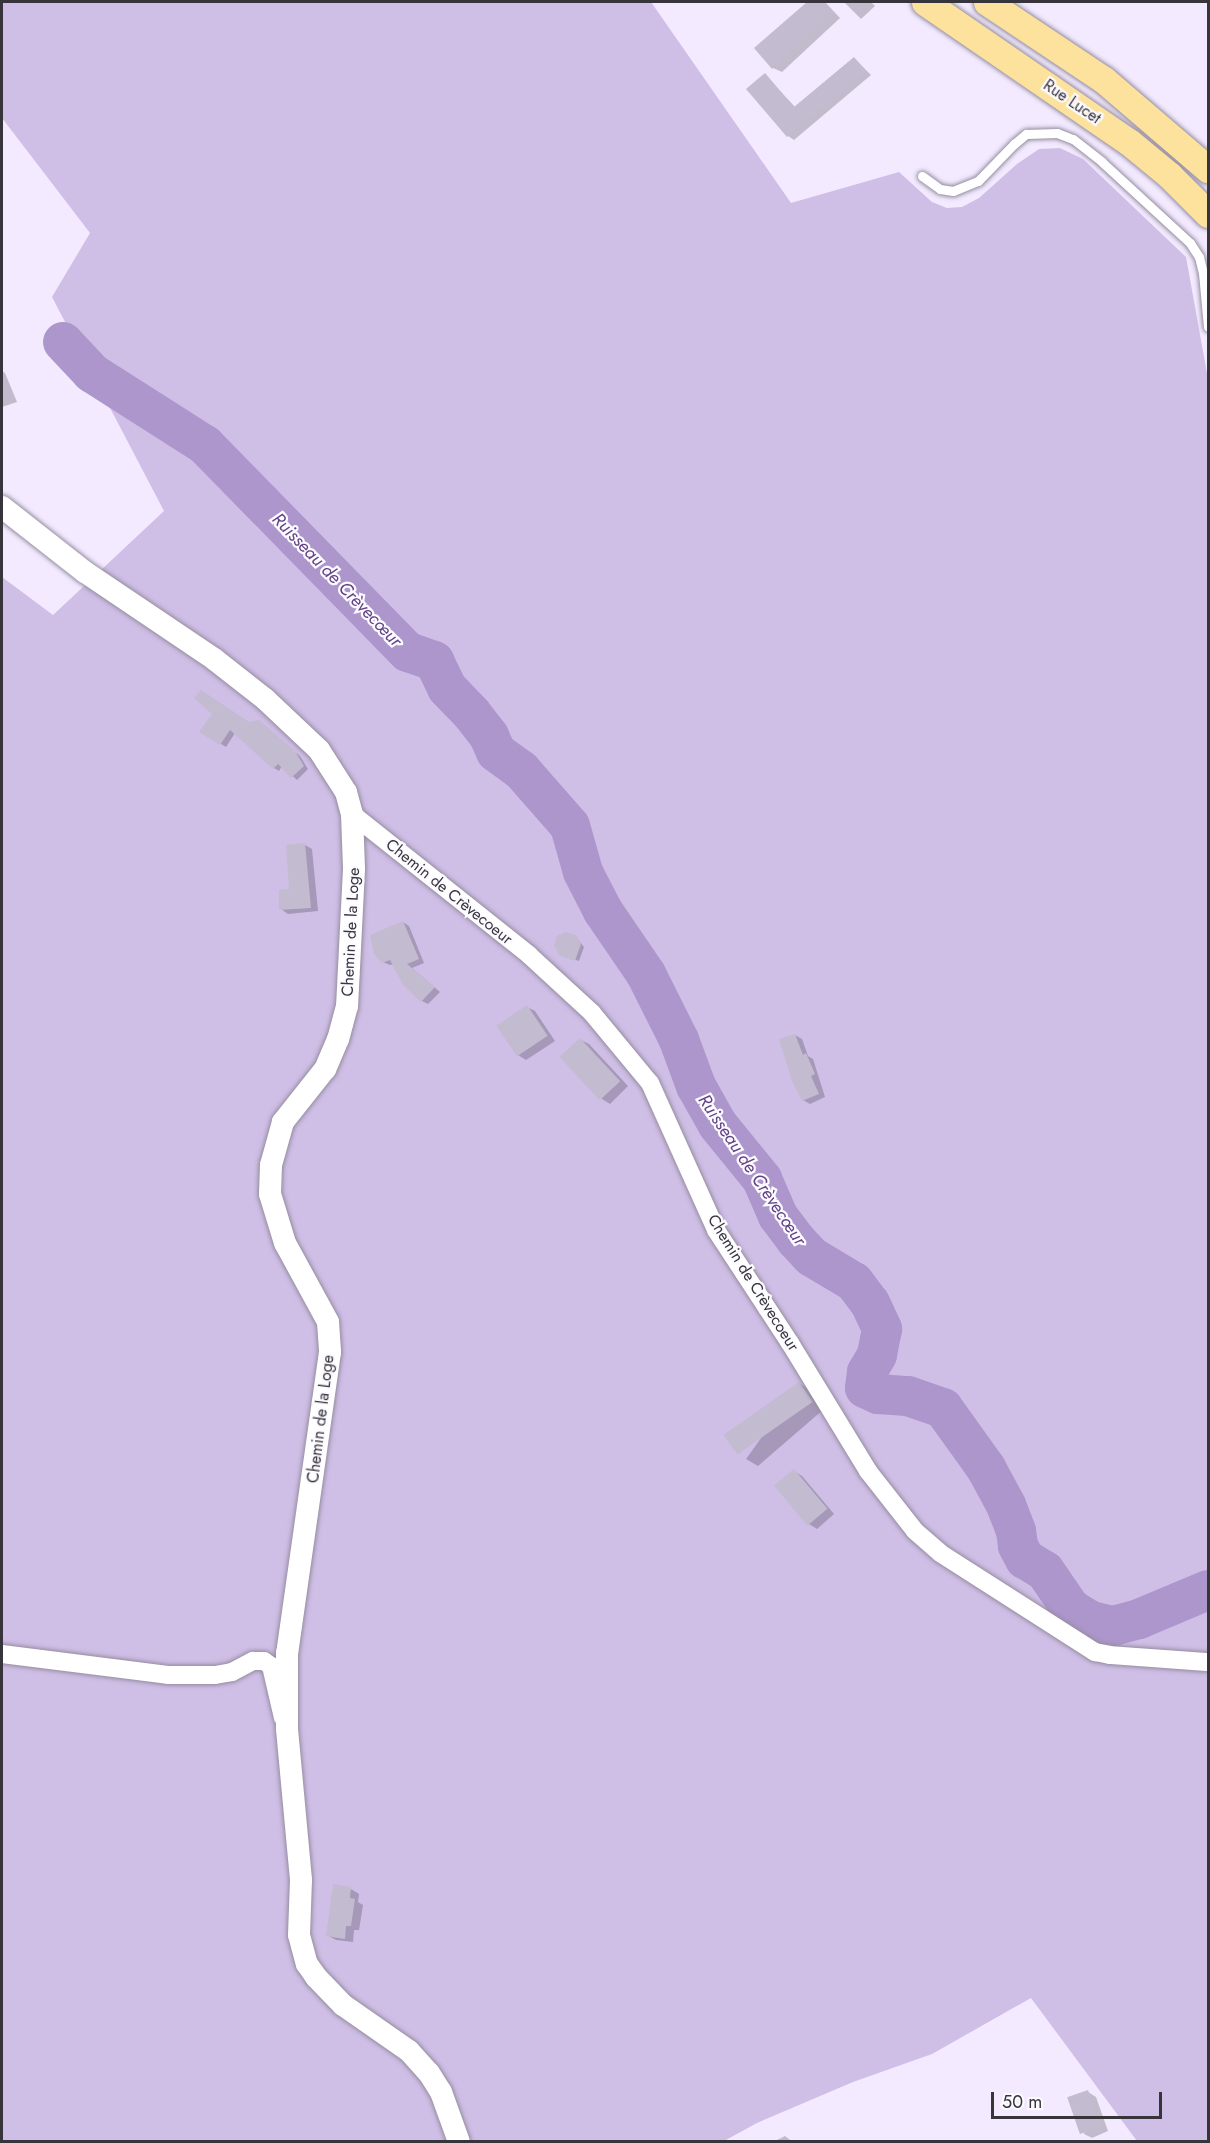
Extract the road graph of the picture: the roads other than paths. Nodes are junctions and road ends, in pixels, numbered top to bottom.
1 (925, 2) edge
2 (987, 2) edge
3 (1209, 169) edge
4 (922, 176) dead end
5 (1209, 214) edge
6 (1209, 327) edge
7 (2, 507) edge
8 (352, 814) junction
9 (2, 1654) edge
10 (1209, 1662) edge
11 (287, 1729) junction
12 (459, 2142) edge

1 - 5 main road, Rue Lucet
2 - 3 main road, Rue Lucet
4 - 6 lane
7 - 8 street, Chemin de la Loge
8 - 10 street, Chemin de Crèvecoeur
8 - 11 street, Chemin de la Loge
9 - 11 street
11 - 12 street, Chemin de la Loge

